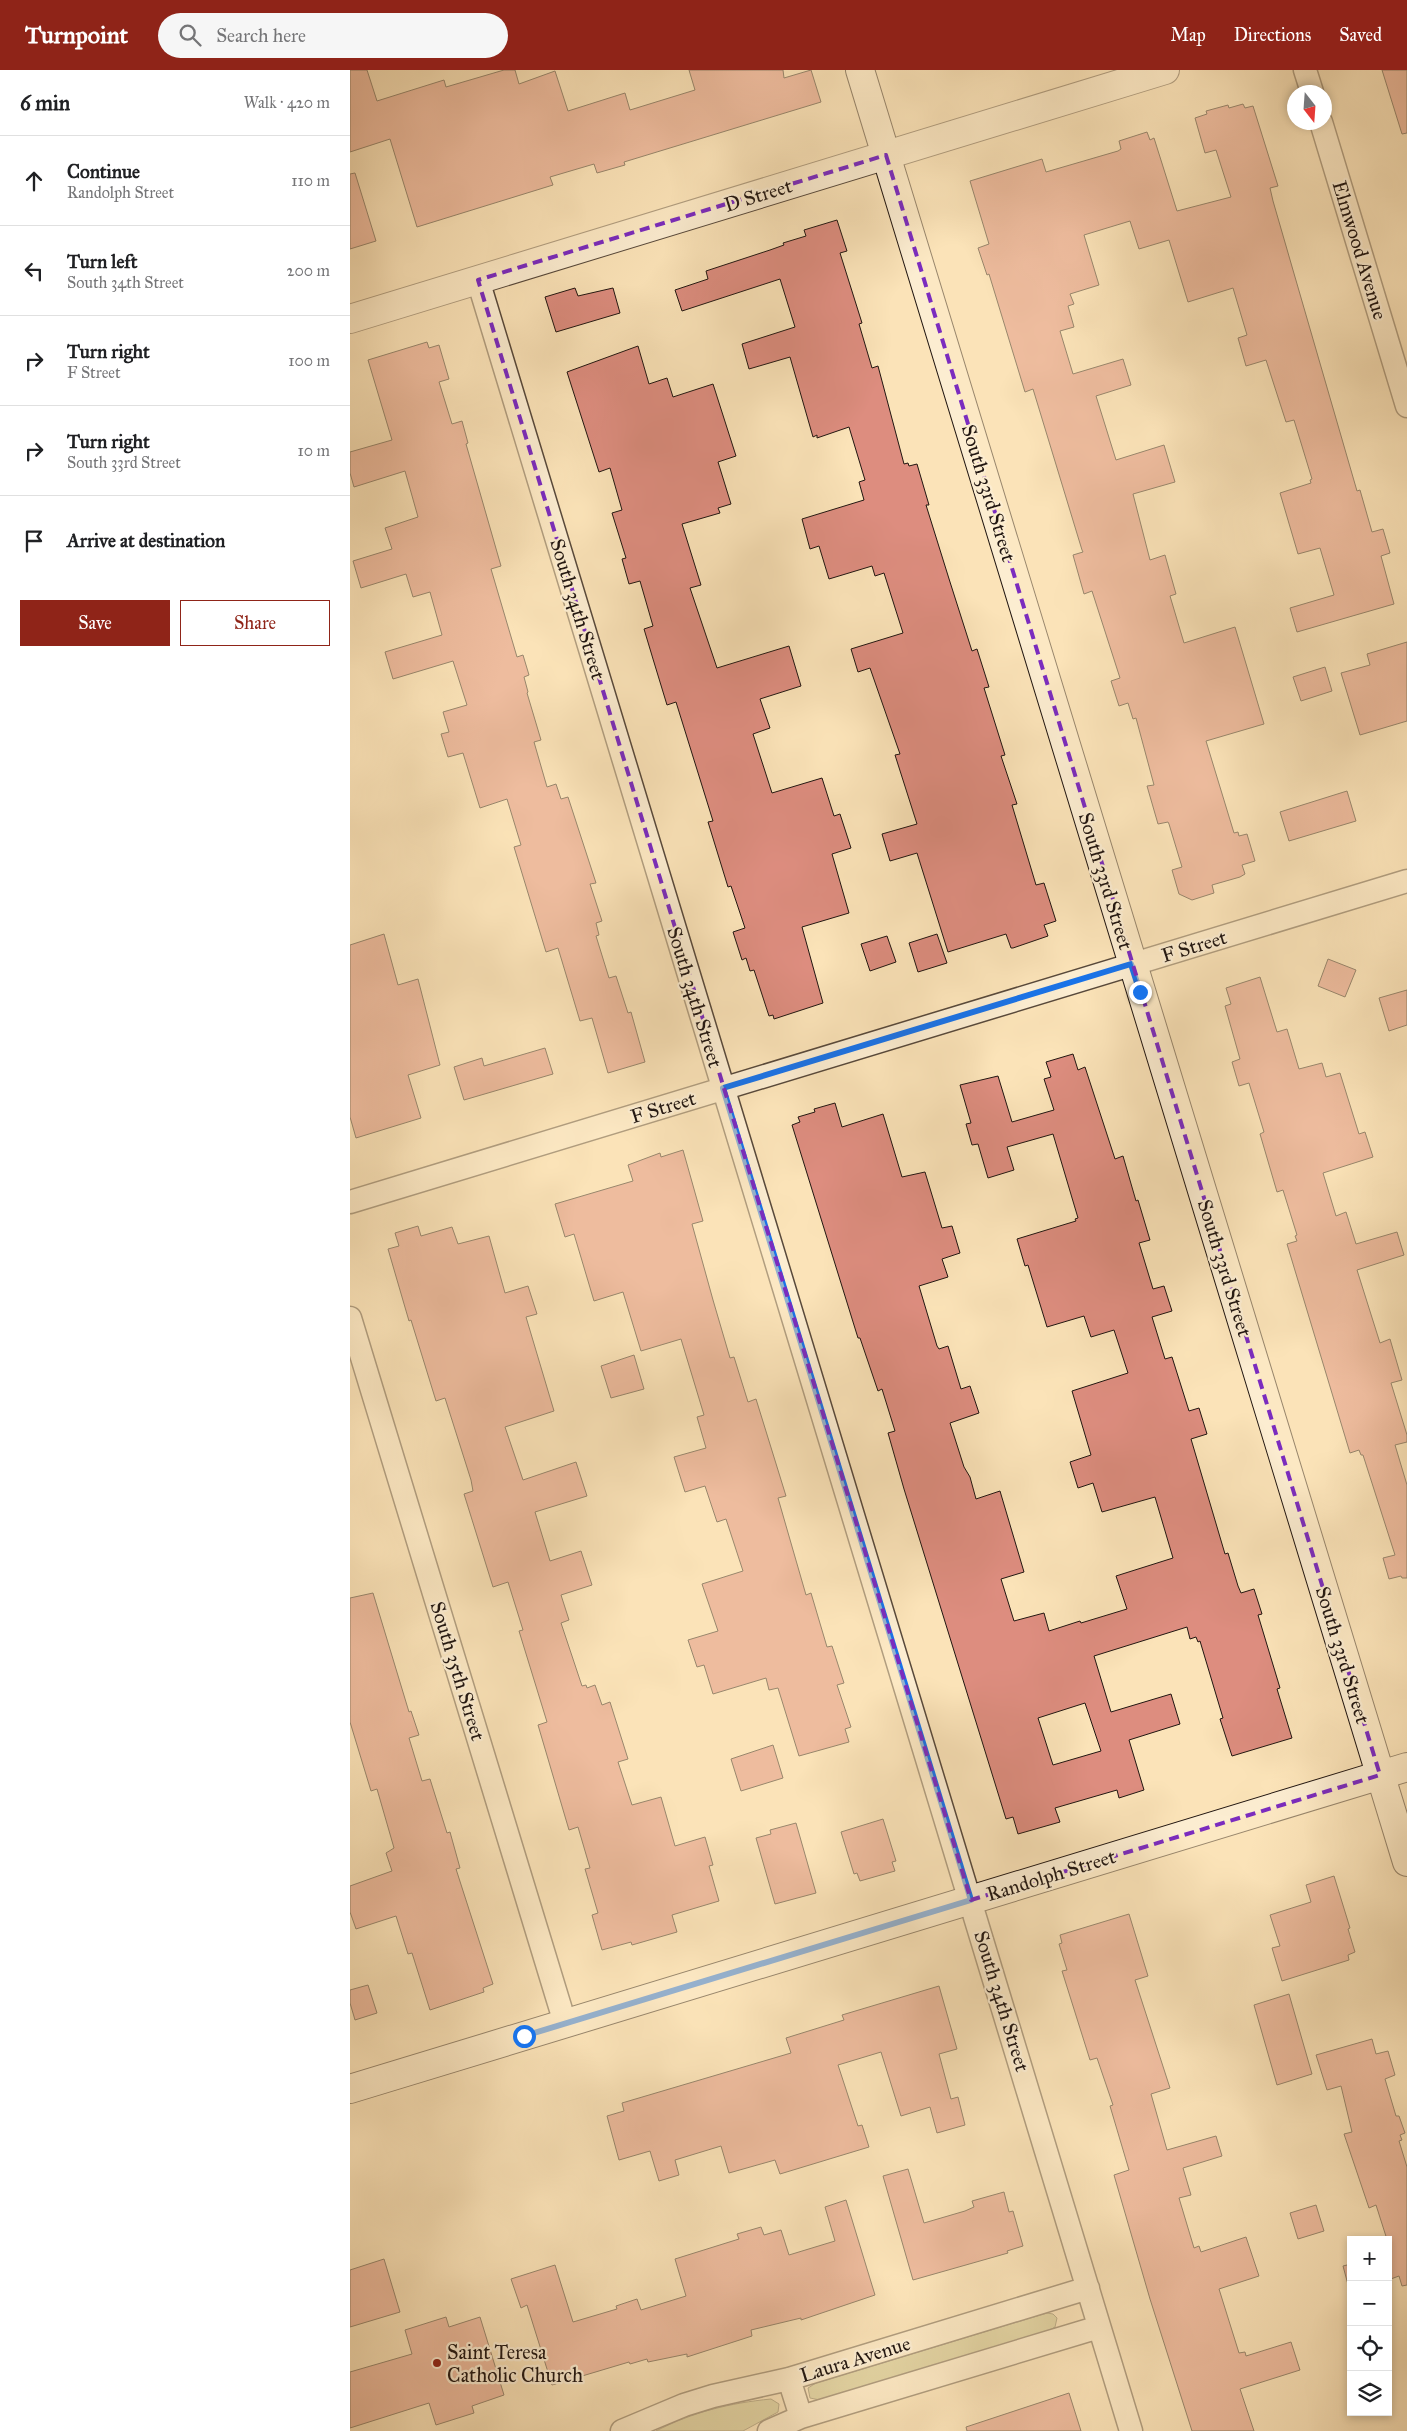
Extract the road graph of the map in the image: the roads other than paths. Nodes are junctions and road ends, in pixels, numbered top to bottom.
1 (860, 70) edge
2 (1165, 70) edge
3 (1306, 70) edge
4 (1310, 85) edge
5 (1323, 130) edge
6 (886, 156) junction
7 (478, 280) junction
8 (350, 319) edge
9 (1407, 406) edge
10 (1407, 881) edge
11 (1131, 964) junction
12 (723, 1088) junction
13 (350, 1202) edge
14 (350, 1318) edge
15 (1407, 1767) edge
16 (1380, 1775) junction
17 (1407, 1862) edge
18 (971, 1900) junction
19 (565, 2023) junction
20 (350, 2089) edge
21 (1088, 2288) junction
22 (1099, 2327) junction
23 (790, 2379) junction
24 (801, 2417) junction
25 (622, 2431) edge
26 (769, 2431) edge
27 (1131, 2431) edge

1 - 6 main road, South 33rd Street
2 - 6 main road, D Street
3 - 4 street
5 - 9 street, Elmwood Avenue
6 - 7 main road, D Street
6 - 11 main road, South 33rd Street
7 - 8 main road, D Street
7 - 12 street, South 34th Street
10 - 11 street, F Street
11 - 12 street, F Street
11 - 16 main road, South 33rd Street
12 - 13 street, F Street
12 - 18 street, South 34th Street
14 - 19 street, South 35th Street
15 - 16 main road, Randolph Street
16 - 17 main road, South 33rd Street
16 - 18 main road, Randolph Street
18 - 19 main road, Randolph Street
18 - 21 street, South 34th Street
19 - 20 main road, Randolph Street
21 - 22 street, South 34th Street
21 - 23 street, Laura Avenue
22 - 24 street, Laura Avenue
22 - 27 street, South 34th Street
23 - 24 street
23 - 25 street, Laura Avenue
24 - 26 street, Laura Avenue

